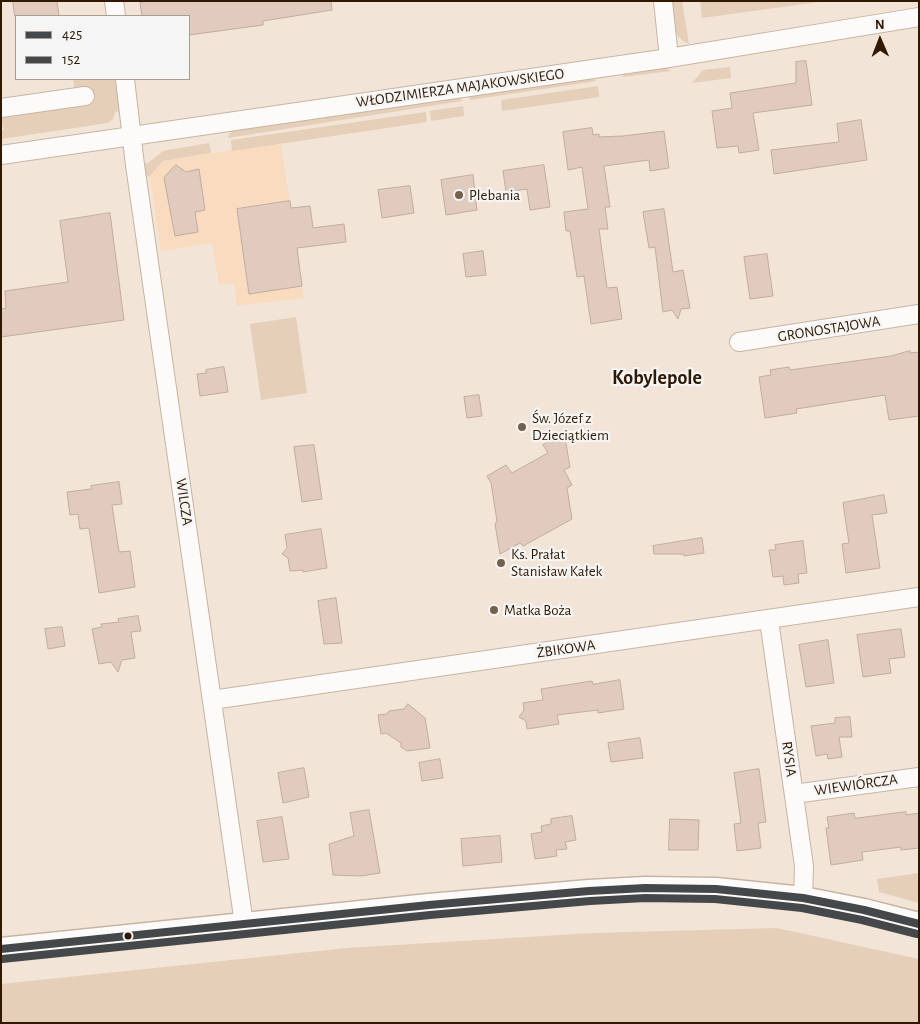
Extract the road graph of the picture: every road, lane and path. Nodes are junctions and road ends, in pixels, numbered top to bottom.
1 (114, 1) edge
2 (663, 1) edge
3 (116, 15) edge
4 (919, 17) edge
5 (669, 58) junction
6 (125, 80) edge
7 (85, 96) dead end
8 (1, 108) edge
9 (132, 136) junction
10 (1, 155) edge
11 (919, 314) edge
12 (739, 342) dead end
13 (919, 597) edge
14 (769, 620) junction
15 (212, 700) junction
16 (919, 777) edge
17 (794, 794) junction
18 (803, 898) junction
19 (244, 924) junction
20 (919, 924) edge
21 (1, 949) edge

1 - 3 street
2 - 5 street
4 - 5 street, WŁODZIMIERZA MAJAKOWSKIEGO
5 - 9 street, WŁODZIMIERZA MAJAKOWSKIEGO
6 - 9 street, WILCZA
7 - 8 street
9 - 10 street, WŁODZIMIERZA MAJAKOWSKIEGO
9 - 15 street, WILCZA
11 - 12 street, GRONOSTAJOWA
13 - 14 street, ŻBIKOWA
14 - 15 street, ŻBIKOWA
14 - 17 street, RYSIA
15 - 19 street, WILCZA
16 - 17 street, WIEWIÓRCZA
17 - 18 street, RYSIA
18 - 19 street
18 - 20 street
19 - 21 street

